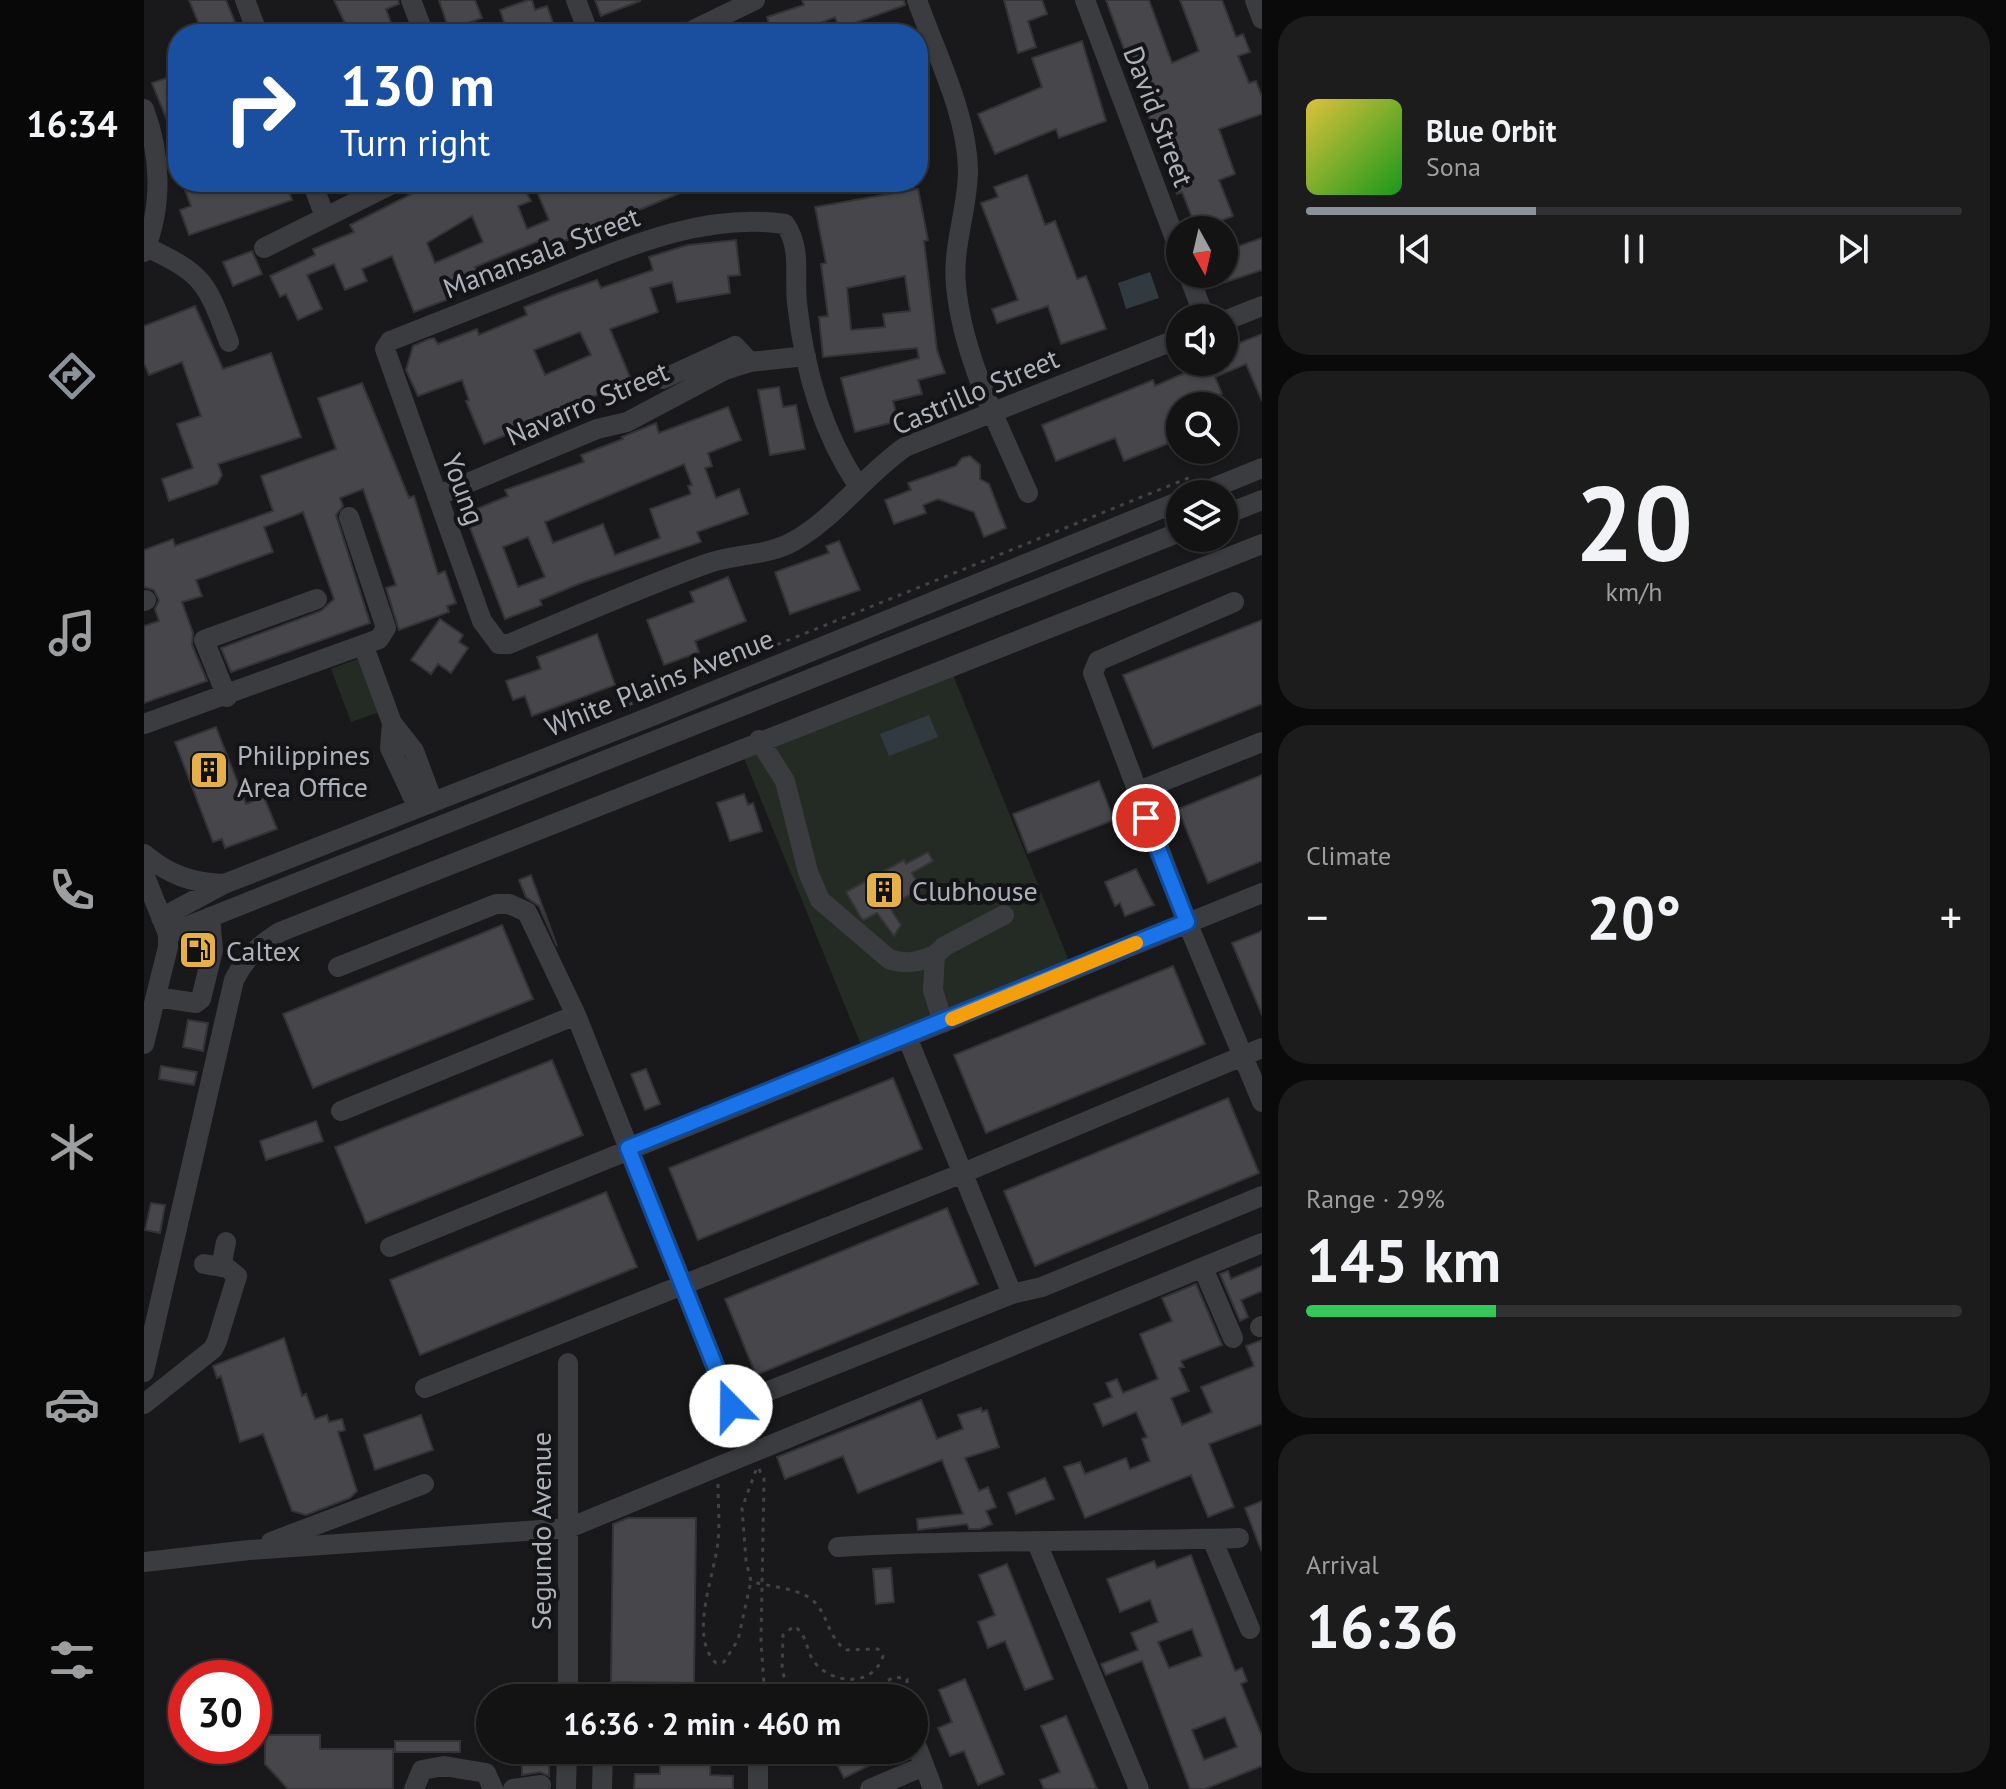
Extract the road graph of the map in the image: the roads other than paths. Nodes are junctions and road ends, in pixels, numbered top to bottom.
1 (245, 0) edge
2 (411, 0) edge
3 (576, 0) edge
4 (917, 0) edge
5 (1085, 0) edge
6 (1255, 0) edge
7 (746, 2) edge
8 (1262, 19) edge
9 (254, 24) edge
10 (420, 24) edge
11 (585, 24) edge
12 (704, 24) edge
13 (925, 24) edge
14 (928, 32) edge
15 (144, 109) edge
16 (316, 192) edge
17 (376, 192) edge
18 (1166, 216) edge
19 (325, 217) junction
20 (264, 248) dead end
21 (145, 249) edge
22 (1262, 306) edge
23 (1238, 315) edge
24 (229, 342) dead end
25 (1166, 344) edge
26 (385, 349) joint
27 (806, 356) junction
28 (750, 362) junction
29 (663, 379) dead end
30 (994, 412) junction
31 (1262, 468) edge
32 (1217, 480) edge
33 (857, 484) junction
34 (1028, 493) dead end
35 (437, 496) junction
36 (1262, 500) edge
37 (1166, 507) edge
38 (1238, 509) edge
39 (349, 517) dead end
40 (1166, 538) edge
41 (1262, 544) edge
42 (317, 599) dead end
43 (1234, 602) dead end
44 (499, 644) joint
45 (364, 647) junction
46 (227, 697) junction
47 (655, 715) junction
48 (144, 724) edge
49 (665, 738) junction
50 (759, 740) junction
51 (1262, 742) edge
52 (1136, 792) junction
53 (425, 805) junction
54 (144, 854) edge
55 (144, 874) edge
56 (224, 884) junction
57 (1262, 893) edge
58 (1004, 915) dead end
59 (210, 917) junction
60 (1187, 922) junction
61 (164, 926) junction
62 (935, 955) junction
63 (338, 967) dead end
64 (156, 997) junction
65 (576, 1015) junction
66 (943, 1023) junction
67 (145, 1035) edge
68 (907, 1037) junction
69 (1252, 1052) edge
70 (1262, 1102) edge
71 (341, 1111) dead end
72 (628, 1148) junction
73 (963, 1173) junction
74 (1262, 1196) edge
75 (226, 1242) dead end
76 (1262, 1243) edge
77 (390, 1247) dead end
78 (1203, 1268) junction
79 (681, 1283) junction
80 (1012, 1294) junction
81 (1233, 1338) dead end
82 (568, 1363) dead end
83 (144, 1372) edge
84 (425, 1388) dead end
85 (144, 1404) edge
86 (424, 1484) dead end
87 (569, 1528) junction
88 (1239, 1538) dead end
89 (1212, 1539) junction
90 (1037, 1543) junction
91 (838, 1547) dead end
92 (249, 1550) junction
93 (144, 1562) edge
94 (1250, 1629) dead end
95 (568, 1684) edge
96 (567, 1764) edge
97 (603, 1764) edge
98 (758, 1764) edge
99 (924, 1766) joint
100 (541, 1785) dead end
101 (414, 1789) edge
102 (493, 1789) edge
103 (513, 1789) edge
104 (566, 1789) edge
105 (602, 1789) edge
106 (758, 1789) edge
107 (870, 1789) edge
108 (933, 1789) edge
109 (1139, 1789) edge

1 - 9 street
2 - 10 street
3 - 11 street
4 - 13 street
5 - 18 street, David Street
6 - 8 street
7 - 12 street
14 - 30 street
15 - 21 street
16 - 19 street
17 - 19 street
19 - 20 street
21 - 24 street
22 - 23 street
25 - 30 street, Castrillo Street
26 - 27 street, Manansala Street
26 - 35 street, Young
27 - 28 street, Navarro Street
27 - 33 street, Manansala Street
28 - 29 street
28 - 35 street, Navarro Street
30 - 33 street, Castrillo Street
30 - 34 street
31 - 32 street
33 - 44 street, Castrillo Street
35 - 44 street, Young
36 - 38 street
37 - 47 street, White Plains Avenue
39 - 45 street
40 - 49 street, White Plains Avenue
41 - 50 street
42 - 46 street
43 - 52 street
45 - 46 street
45 - 53 street
46 - 48 street
47 - 49 street
47 - 53 street, White Plains Avenue
49 - 59 street, White Plains Avenue
50 - 62 street
50 - 83 street
51 - 52 street
52 - 60 street
53 - 56 street, White Plains Avenue
54 - 56 street
55 - 61 street
56 - 61 street, White Plains Avenue
57 - 60 street
58 - 62 street
59 - 61 street, White Plains Avenue
59 - 64 street
60 - 66 street
60 - 69 street
61 - 64 street
62 - 66 street
63 - 65 street
64 - 67 street
65 - 71 street
65 - 72 street
66 - 68 street
68 - 72 street
68 - 73 street
69 - 70 street
69 - 73 street
72 - 77 street
72 - 79 street
73 - 79 street
73 - 80 street
74 - 80 street
75 - 85 street
76 - 78 street
78 - 81 street
78 - 87 street
79 - 80 street
79 - 84 street
82 - 87 street, Segundo Avenue
86 - 92 street
87 - 92 street
87 - 95 street, Segundo Avenue
88 - 89 street
89 - 90 street
89 - 94 street
90 - 91 street
90 - 109 street
92 - 93 street
96 - 104 street
97 - 105 street
98 - 106 street
99 - 107 street
99 - 108 street
100 - 103 street
101 - 102 street

